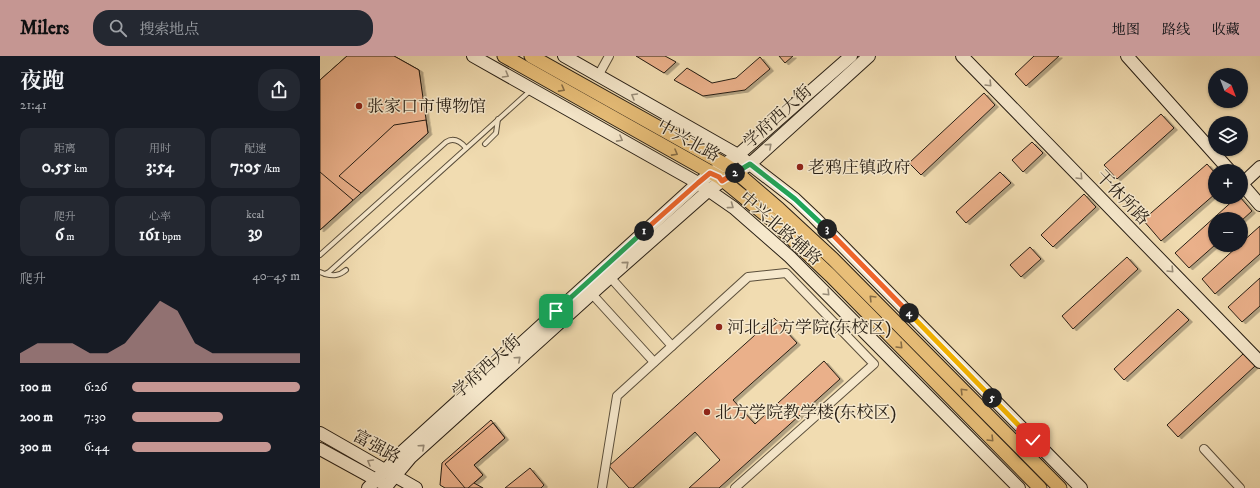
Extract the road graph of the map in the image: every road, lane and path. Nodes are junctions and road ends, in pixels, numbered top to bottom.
1 (473, 56) edge
2 (504, 56) edge
3 (531, 56) edge
4 (564, 56) edge
5 (609, 56) edge
6 (851, 56) edge
7 (869, 56) edge
8 (962, 56) edge
9 (1126, 56) edge
10 (598, 76) junction
11 (531, 89) junction
12 (498, 119) junction
13 (485, 144) dead end
14 (466, 148) junction
15 (738, 155) junction
16 (724, 164) junction
17 (750, 164) junction
18 (1224, 164) edge
19 (1260, 167) edge
20 (736, 172) junction
21 (710, 173) junction
22 (1248, 178) edge
23 (722, 181) junction
24 (698, 183) junction
25 (709, 190) junction
26 (1248, 192) edge
27 (1260, 205) edge
28 (320, 255) edge
29 (346, 270) dead end
30 (322, 273) edge
31 (610, 277) junction
32 (592, 294) junction
33 (672, 346) junction
34 (654, 362) junction
35 (1260, 362) edge
36 (320, 433) edge
37 (320, 448) edge
38 (1204, 449) dead end
39 (390, 473) junction
40 (381, 486) edge
41 (416, 488) edge
42 (602, 488) edge
43 (735, 488) edge
44 (1019, 488) edge
45 (1040, 488) edge
46 (1060, 488) edge
47 (1081, 488) edge
48 (1240, 488) edge

1 -> 11 street, 中兴北路辅路
2 -> 21 main road, 中兴北路
3 - 16 main road, 中兴北路
4 - 10 street, 中兴北路辅路
5 - 10 street
6 - 15 street, 学府西大街
17 -> 7 street, 学府西大街
8 -> 35 street, 干休所路
9 - 18 street
15 -> 10 street, 中兴北路辅路
11 - 12 lane
11 -> 24 street, 中兴北路辅路
12 - 13 lane
12 - 14 lane
14 - 28 lane
14 - 30 lane
15 - 16 street, 学府西大街
15 - 17 street, 中兴北路辅路
16 - 20 main road, 中兴北路
16 - 21 street, 学府西大街
17 - 20 street, 学府西大街
17 - 47 street, 中兴北路辅路
19 - 22 street
20 - 23 street, 学府西大街
46 -> 20 main road, 中兴北路
21 - 23 main road, 中兴北路
21 - 24 street, 学府西大街
23 - 25 street, 学府西大街
23 -> 45 main road, 中兴北路
24 - 25 street, 中兴北路辅路
24 - 39 street, 学府西大街
31 -> 25 street, 学府西大街
25 -> 44 street, 中兴北路辅路
26 - 27 street
29 - 30 lane
31 - 32 street, 学府西大街
31 - 33 street
32 - 34 street
39 -> 32 street, 学府西大街
33 - 34 street
33 - 43 street
34 - 42 street
39 -> 36 street, 富强路
37 - 40 street, 富强路
38 - 48 street
39 - 40 street, 学府西大街
39 - 41 street, 富强路

